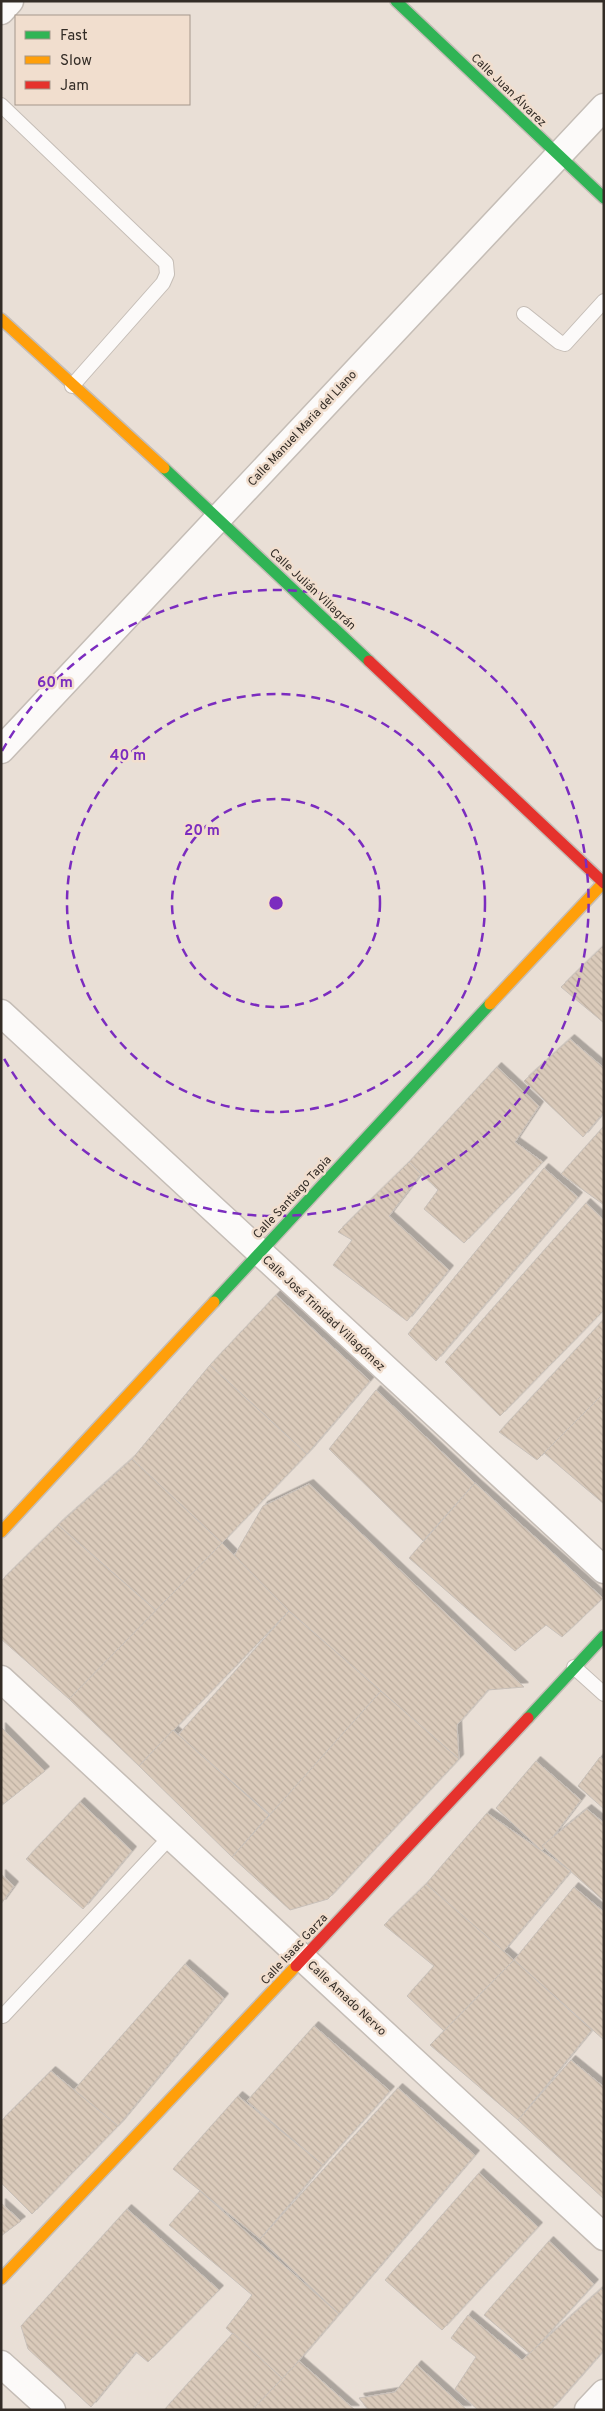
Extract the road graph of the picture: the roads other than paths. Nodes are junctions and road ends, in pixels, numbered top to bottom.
1 (10, 1) edge
2 (396, 1) edge
3 (1, 11) edge
4 (1, 106) edge
5 (604, 107) edge
6 (558, 156) junction
7 (604, 198) edge
8 (604, 301) edge
9 (524, 314) dead end
10 (1, 319) edge
11 (72, 386) junction
12 (218, 518) junction
13 (1, 750) edge
14 (604, 882) edge
15 (1, 1013) edge
16 (259, 1252) junction
17 (1, 1532) edge
18 (604, 1570) edge
19 (604, 1636) edge
20 (574, 1667) junction
21 (1, 1679) edge
22 (604, 1694) edge
23 (172, 1835) junction
24 (304, 1958) junction
25 (3, 2016) dead end
26 (604, 2237) edge
27 (1, 2279) edge
28 (1, 2364) edge
29 (604, 2393) edge
30 (52, 2410) edge
31 (588, 2410) edge

1 - 3 street
2 - 6 street, Calle Juan Álvarez
4 - 11 lane
5 - 6 street, Calle Manuel Maria del Llano
6 - 7 street, Calle Juan Álvarez
6 - 12 street, Calle Manuel Maria del Llano
8 - 9 lane
10 - 11 street, Calle Julián Villagrán
11 - 12 street, Calle Julián Villagrán
12 - 13 street, Calle Manuel Maria del Llano
12 - 14 street, Calle Julián Villagrán
14 - 16 street, Calle Santiago Tapia
15 - 16 street, Calle José Trinidad Villagómez
16 - 17 street, Calle Santiago Tapia
16 - 18 street, Calle José Trinidad Villagómez
19 - 20 street, Calle Isaac Garza
20 - 22 lane
20 - 24 street, Calle Isaac Garza
21 - 23 street, Calle Amado Nervo
23 - 24 street, Calle Amado Nervo
23 - 25 lane
24 - 26 street, Calle Amado Nervo
24 - 27 street, Calle Isaac Garza
28 - 30 street
29 - 31 street

